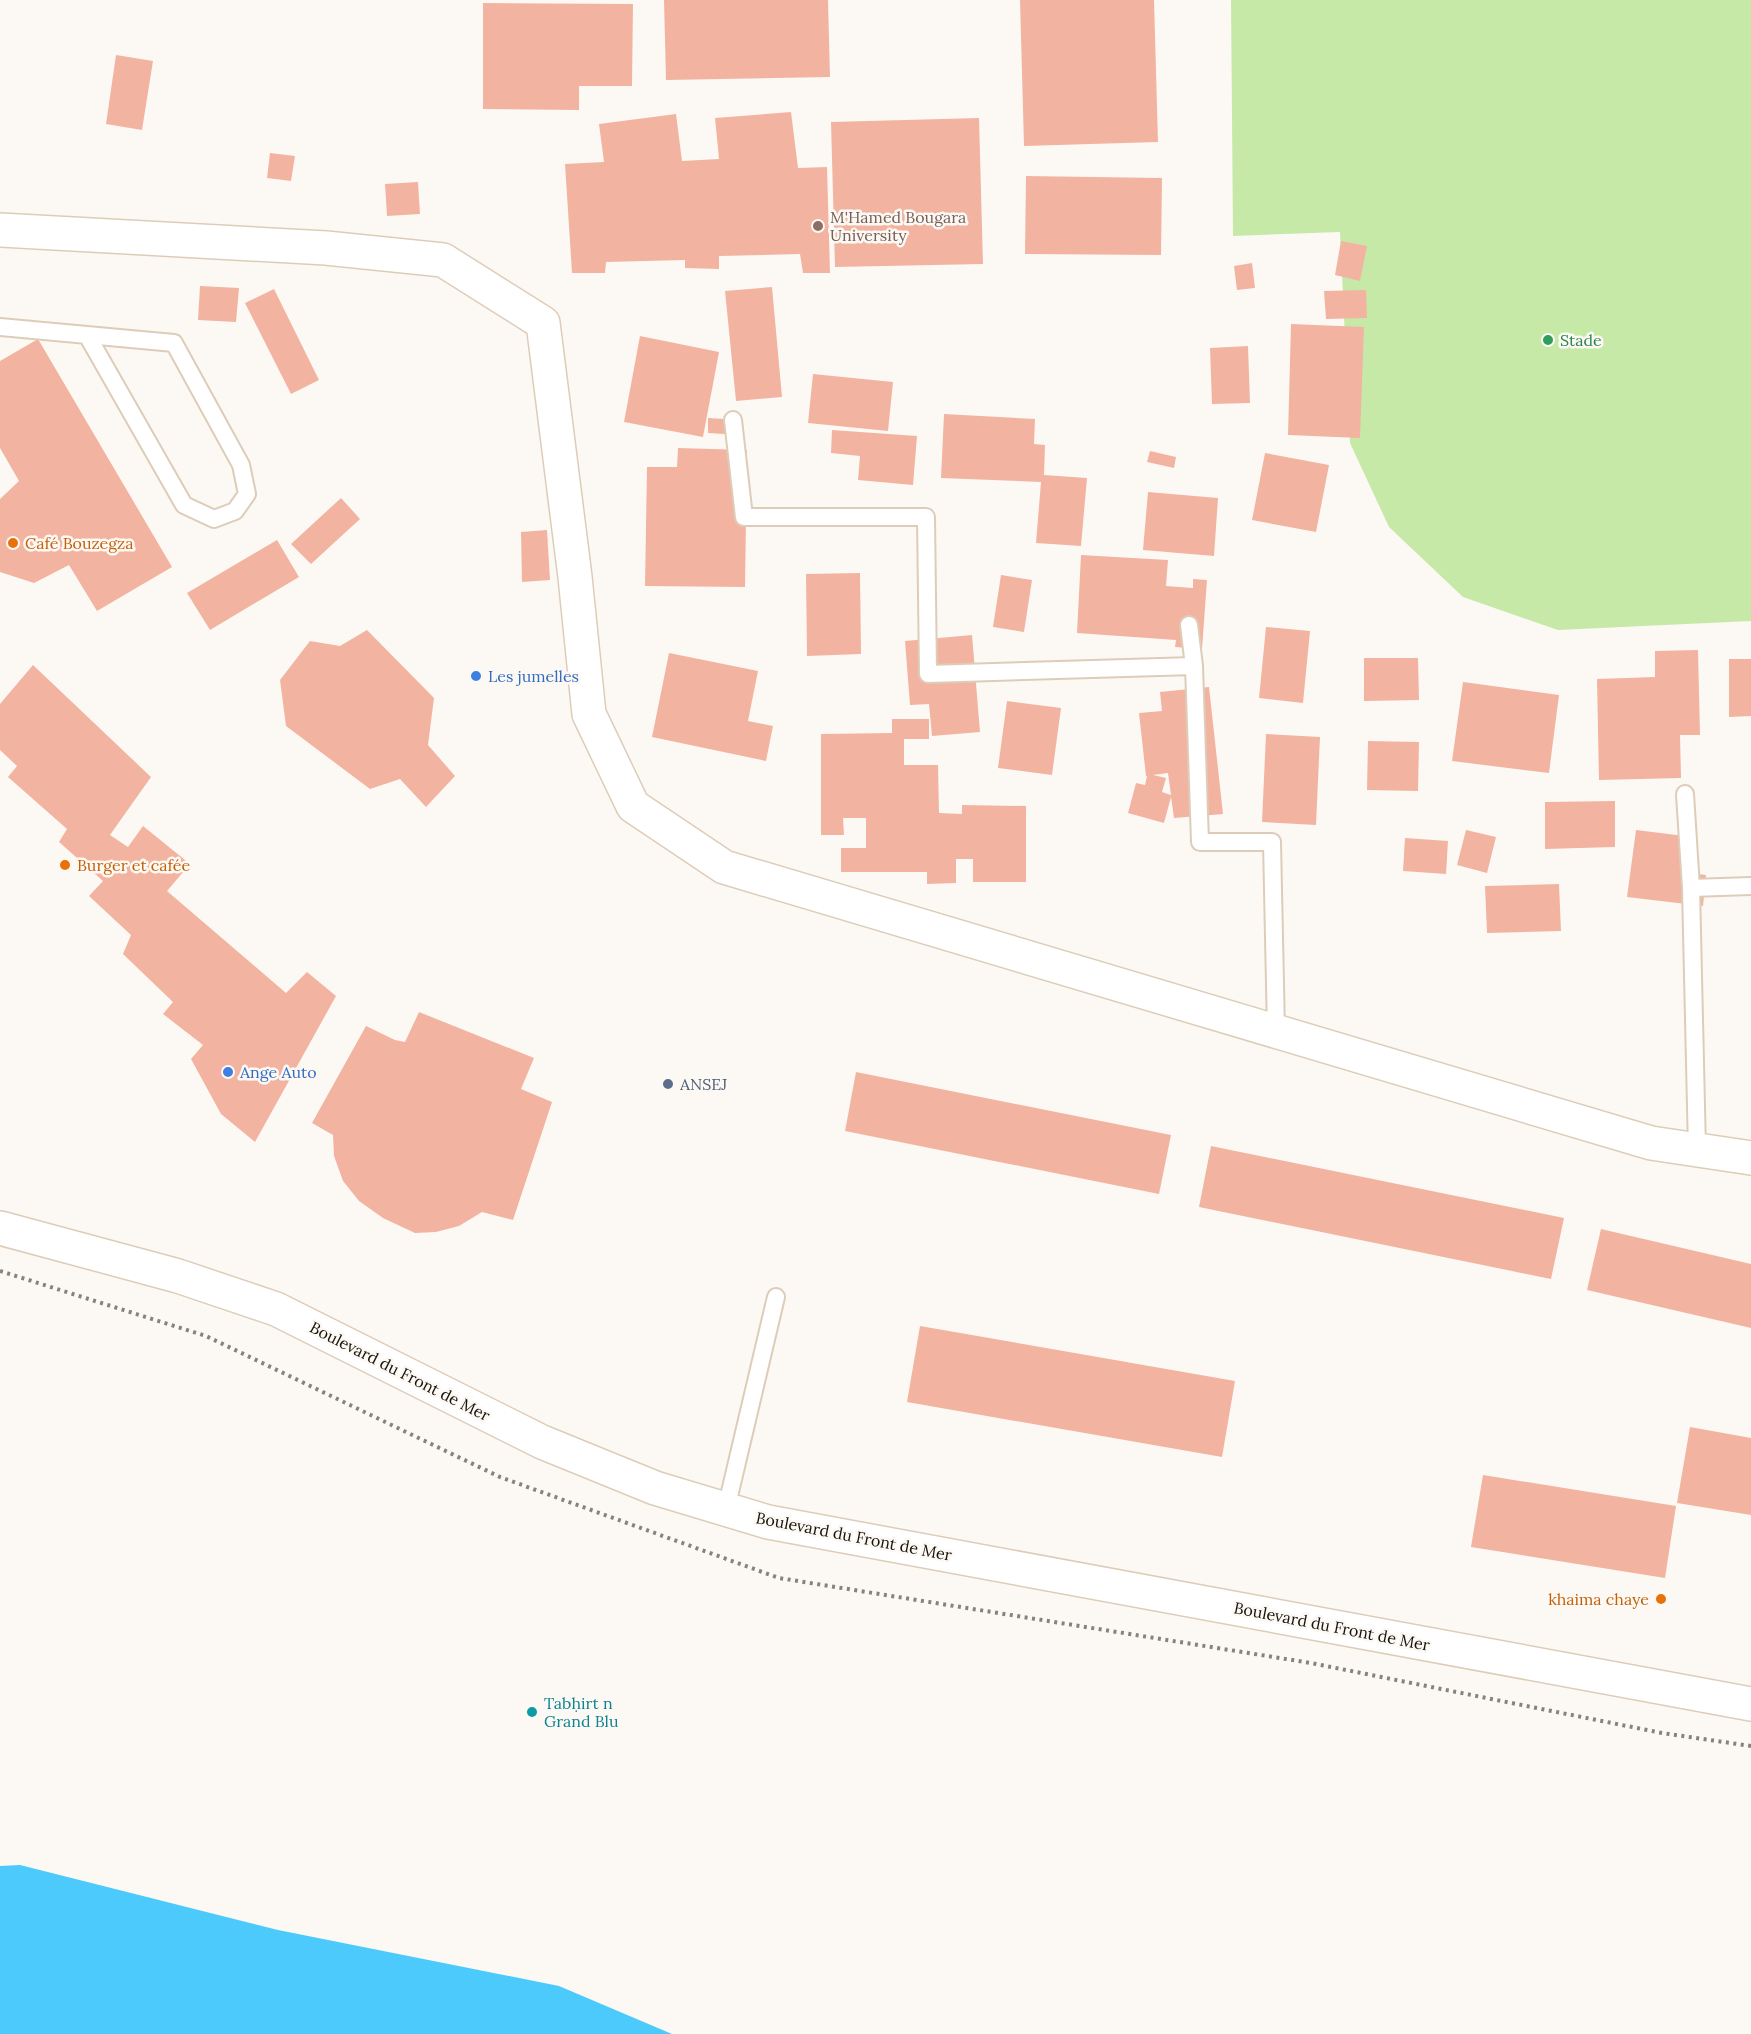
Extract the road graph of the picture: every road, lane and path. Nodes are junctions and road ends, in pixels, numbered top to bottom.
1 (0, 230) edge
2 (0, 327) edge
3 (87, 335) junction
4 (733, 420) dead end
5 (1189, 625) dead end
6 (1194, 666) junction
7 (1685, 794) dead end
8 (1751, 885) edge
9 (1691, 888) junction
10 (1276, 1032) junction
11 (1696, 1150) junction
12 (1751, 1158) edge
13 (0, 1228) edge
14 (776, 1297) dead end
15 (726, 1509) junction
16 (1751, 1704) edge

1 - 10 street
2 - 3 lane
3 - 3 lane
4 - 6 lane
5 - 6 lane
6 - 10 lane
7 - 9 lane
8 - 9 lane
9 - 11 lane
10 - 11 street
11 - 12 street
13 - 15 street, Boulevard du Front de Mer
14 - 15 lane
15 - 16 street, Boulevard du Front de Mer

